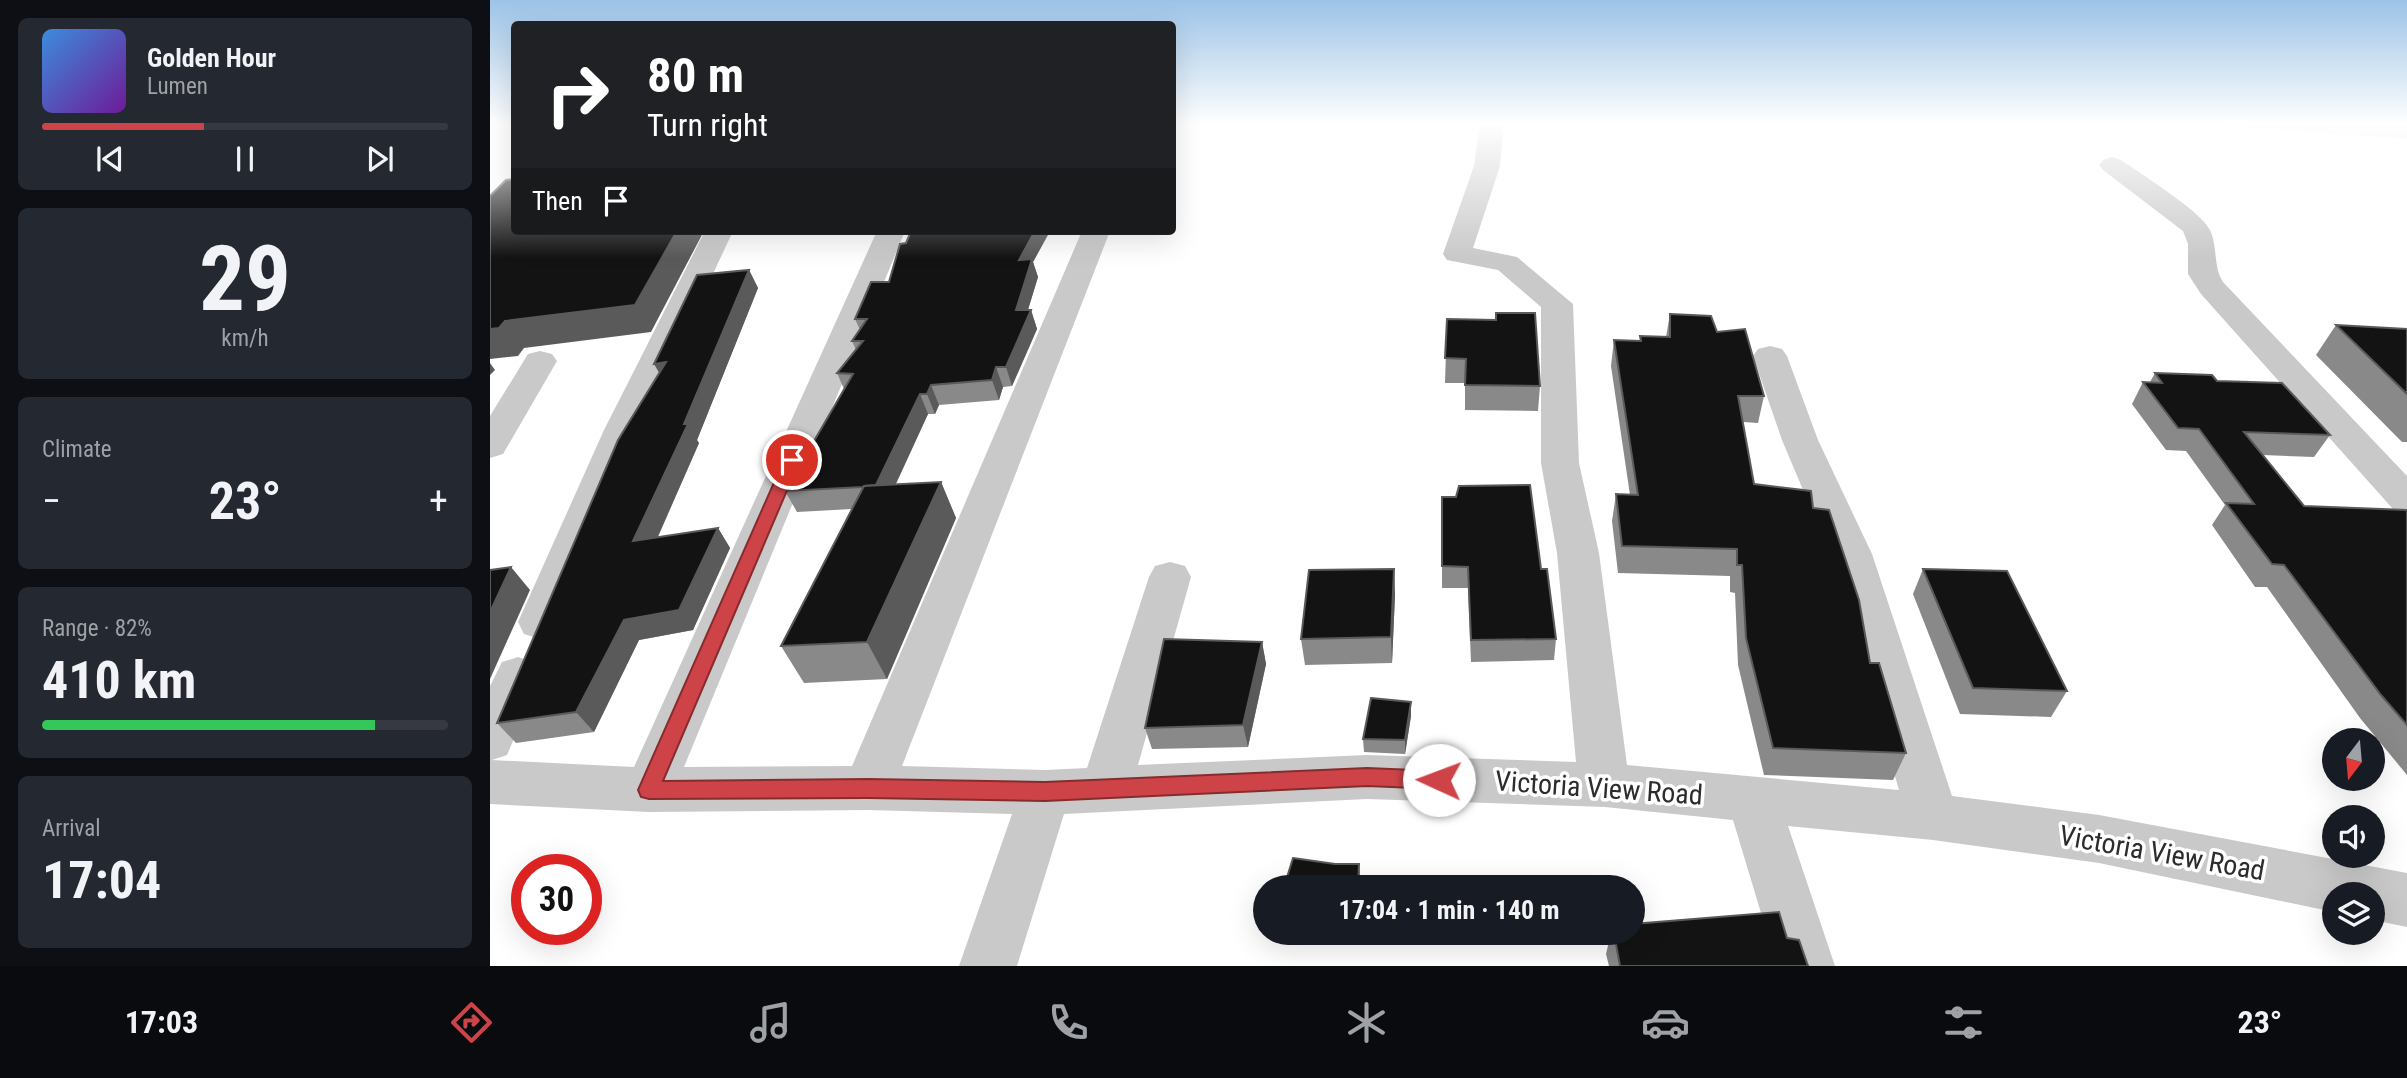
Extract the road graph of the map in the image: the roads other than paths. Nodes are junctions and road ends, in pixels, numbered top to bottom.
1 (1486, 168) edge
2 (2116, 168) edge
3 (717, 235) edge
4 (889, 235) edge
5 (1094, 235) edge
6 (1770, 356) dead end
7 (540, 361) dead end
8 (490, 446) edge
9 (2407, 500) edge
10 (1170, 576) dead end
11 (490, 740) edge
12 (490, 782) edge
13 (1605, 785) junction
14 (868, 788) junction
15 (1106, 788) junction
16 (649, 790) junction
17 (1045, 792) junction
18 (1753, 799) junction
19 (1933, 817) junction
20 (2407, 900) edge
21 (988, 966) edge
22 (1807, 966) edge

1 - 13 street
2 - 9 street
3 - 11 street
4 - 16 street
5 - 14 street
6 - 19 street
7 - 8 street
10 - 15 street
12 - 16 street, Victoria View Road
13 - 15 street, Victoria View Road
13 - 18 street, Victoria View Road
14 - 16 street, Victoria View Road
14 - 17 street, Victoria View Road
15 - 17 street, Victoria View Road
17 - 21 street
18 - 19 street, Victoria View Road
18 - 22 street
19 - 20 street, Victoria View Road

